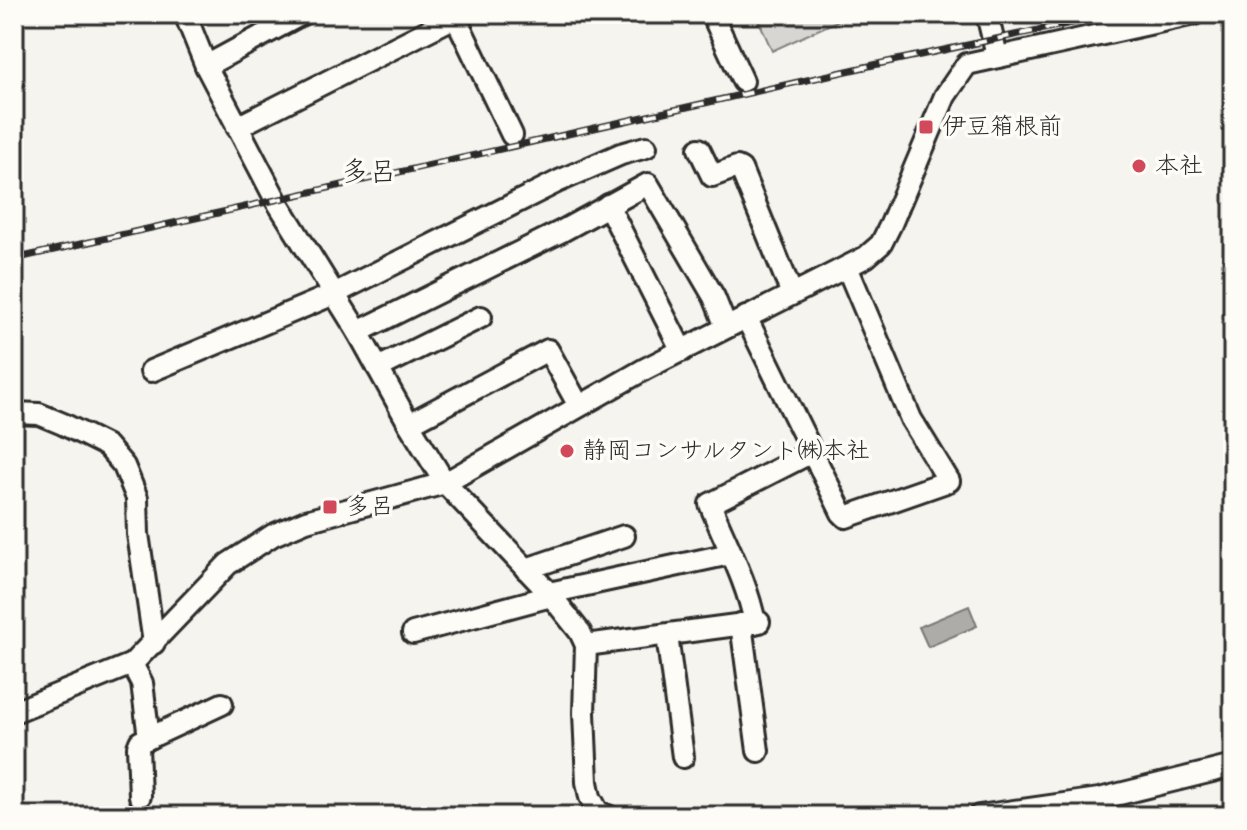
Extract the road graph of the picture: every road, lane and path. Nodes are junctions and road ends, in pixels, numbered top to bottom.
1 (185, 14) edge
2 (302, 14) edge
3 (712, 14) edge
4 (987, 14) edge
5 (1194, 14) edge
6 (455, 16) edge
7 (997, 56) junction
8 (206, 66) junction
9 (743, 81) dead end
10 (237, 127) junction
11 (512, 135) dead end
12 (646, 147) dead end
13 (699, 149) dead end
14 (608, 205) junction
15 (847, 267) junction
16 (334, 294) junction
17 (792, 294) junction
18 (481, 317) dead end
19 (746, 317) junction
20 (726, 327) junction
21 (358, 332) junction
22 (682, 351) junction
23 (378, 368) junction
24 (151, 371) dead end
25 (579, 406) junction
26 (14, 413) edge
27 (409, 424) junction
28 (812, 452) junction
29 (445, 483) junction
30 (624, 536) dead end
31 (730, 554) junction
32 (526, 569) junction
33 (550, 595) junction
34 (752, 623) junction
35 (413, 633) dead end
36 (667, 635) junction
37 (154, 643) junction
38 (586, 645) junction
39 (132, 664) junction
40 (222, 704) dead end
41 (14, 712) edge
42 (149, 738) junction
43 (758, 751) dead end
44 (683, 757) dead end
45 (1233, 766) edge
46 (140, 796) dead end
47 (608, 816) edge
48 (979, 816) edge

1 - 8 street
2 - 8 street
3 - 9 street
4 - 7 street
5 - 7 street
6 - 10 street
6 - 11 street
7 - 15 street
8 - 10 street
10 - 16 street
12 - 16 street
13 - 17 street
14 - 20 street
14 - 21 street
14 - 22 street
15 - 17 street
15 - 28 street
16 - 21 street
16 - 24 street
17 - 19 street
18 - 23 street
19 - 20 street
19 - 28 street
20 - 22 street
21 - 23 street
22 - 25 street
23 - 27 street
25 - 27 street
25 - 29 street
26 - 37 street
27 - 29 street
28 - 31 street
29 - 32 street
29 - 37 street
30 - 32 street
31 - 33 street
31 - 34 street
32 - 33 street
33 - 35 street
33 - 38 street
34 - 36 street
34 - 43 street
36 - 38 street
36 - 44 street
37 - 39 street
38 - 47 street
39 - 41 street
39 - 42 street
40 - 42 street
42 - 46 street
45 - 48 street

